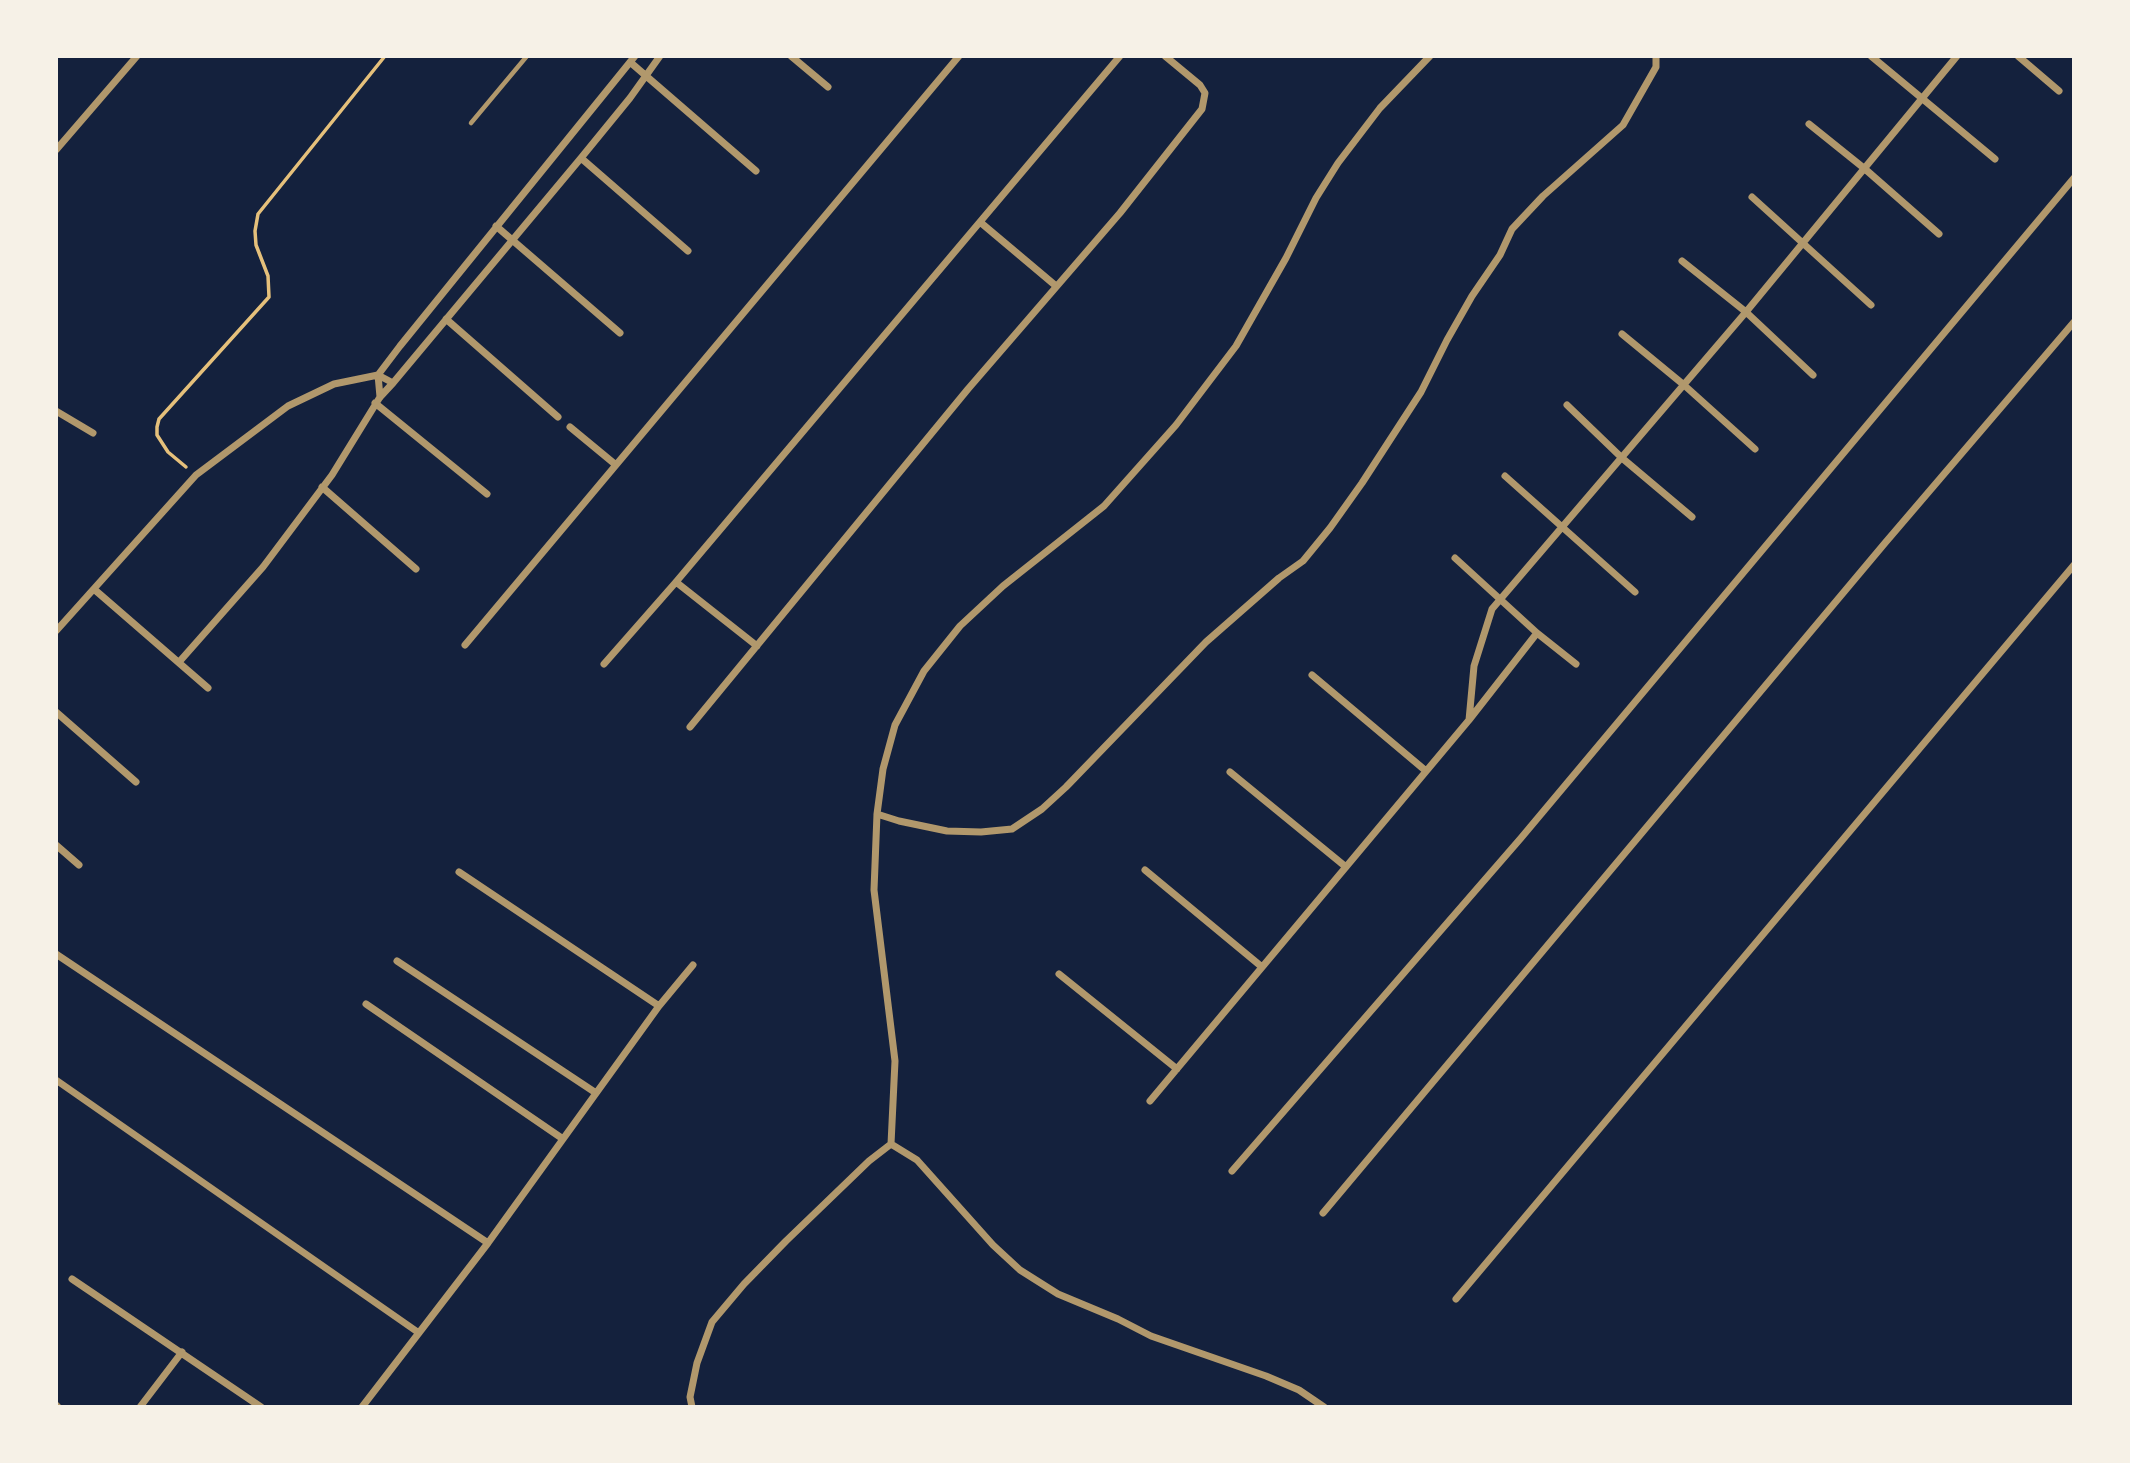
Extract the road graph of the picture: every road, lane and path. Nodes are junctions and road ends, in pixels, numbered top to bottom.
1 (137, 56) edge
2 (385, 56) edge
3 (527, 56) edge
4 (660, 56) edge
5 (791, 56) edge
6 (959, 56) edge
7 (1120, 56) edge
8 (1165, 56) edge
9 (1430, 56) edge
10 (1656, 56) edge
11 (1871, 56) edge
12 (1958, 56) edge
13 (2018, 56) edge
14 (632, 59) edge
15 (646, 76) junction
16 (828, 87) dead end
17 (2059, 91) dead end
18 (1923, 98) junction
19 (471, 123) dead end
20 (1808, 124) dead end
21 (56, 150) edge
22 (580, 158) junction
23 (1995, 159) dead end
24 (1865, 169) junction
25 (756, 171) dead end
26 (2074, 178) edge
27 (1752, 197) dead end
28 (980, 222) junction
29 (496, 226) junction
30 (1939, 234) dead end
31 (512, 240) junction
32 (1804, 242) junction
33 (688, 251) dead end
34 (1682, 261) dead end
35 (1056, 286) junction
36 (1871, 305) dead end
37 (1746, 312) junction
38 (446, 319) junction
39 (2074, 322) edge
40 (620, 333) dead end
41 (1622, 334) dead end
42 (378, 375) junction
43 (1813, 375) dead end
44 (393, 383) junction
45 (1684, 385) junction
46 (377, 400) junction
47 (1567, 405) dead end
48 (56, 411) edge
49 (558, 417) dead end
50 (570, 427) dead end
51 (93, 433) dead end
52 (1755, 449) dead end
53 (1622, 458) junction
54 (616, 465) junction
55 (196, 475) junction
56 (1505, 476) dead end
57 (323, 487) junction
58 (487, 494) dead end
59 (1692, 517) dead end
60 (1563, 527) junction
61 (1455, 558) dead end
62 (2074, 565) edge
63 (416, 569) dead end
64 (676, 582) junction
65 (95, 590) junction
66 (1635, 592) dead end
67 (1501, 599) junction
68 (56, 631) edge
69 (1537, 633) junction
70 (465, 645) dead end
71 (757, 646) junction
72 (180, 662) junction
73 (604, 664) dead end
74 (1576, 664) dead end
75 (1312, 675) dead end
76 (208, 688) dead end
77 (56, 712) edge
78 (1469, 720) junction
79 (690, 727) dead end
80 (1426, 771) junction
81 (1230, 772) dead end
82 (136, 782) dead end
83 (877, 814) junction
84 (56, 845) edge
85 (79, 865) dead end
86 (1346, 867) junction
87 (1145, 870) dead end
88 (459, 872) dead end
89 (56, 954) edge
90 (397, 961) dead end
91 (693, 965) dead end
92 (1262, 967) junction
93 (1059, 974) dead end
94 (366, 1004) dead end
95 (659, 1006) junction
96 (1177, 1069) junction
97 (56, 1080) edge
98 (596, 1093) junction
99 (1150, 1101) dead end
100 (563, 1139) junction
101 (891, 1144) junction
102 (1232, 1171) dead end
103 (1323, 1213) dead end
104 (488, 1243) junction
105 (72, 1279) dead end
106 (1456, 1299) dead end
107 (419, 1333) junction
108 (182, 1352) junction
109 (140, 1407) edge
110 (261, 1407) edge
111 (362, 1407) edge
112 (692, 1407) edge
113 (1324, 1407) edge

1 - 21 street
2 - 55 path
3 - 19 lane
4 - 15 street
5 - 16 street
6 - 54 street
7 - 28 street
8 - 35 street
9 - 83 street
10 - 83 street
11 - 18 street
12 - 18 street
13 - 17 street
14 - 15 street
14 - 29 street
15 - 22 street
15 - 25 street
18 - 23 street
18 - 24 street
20 - 24 street
22 - 31 street
22 - 33 street
24 - 30 street
24 - 32 street
26 - 102 street
27 - 32 street
28 - 35 street
28 - 64 street
29 - 31 street
29 - 42 street
31 - 38 street
31 - 40 street
32 - 36 street
32 - 37 street
34 - 37 street
35 - 71 street
37 - 43 street
37 - 45 street
38 - 44 street
38 - 49 street
39 - 103 street
41 - 45 street
42 - 44 street
42 - 46 street
42 - 55 street
44 - 46 street
45 - 52 street
45 - 53 street
46 - 57 street
46 - 58 street
47 - 53 street
48 - 51 street
50 - 54 street
53 - 59 street
53 - 60 street
54 - 70 street
55 - 65 street
56 - 60 street
57 - 63 street
57 - 72 street
60 - 66 street
60 - 67 street
61 - 67 street
62 - 106 street
64 - 71 street
64 - 73 street
65 - 68 street
65 - 72 street
67 - 69 street
67 - 78 street
69 - 74 street
69 - 78 street
71 - 79 street
72 - 76 street
75 - 80 street
77 - 82 street
78 - 80 street
80 - 86 street
81 - 86 street
83 - 101 street
84 - 85 street
86 - 92 street
87 - 92 street
88 - 95 street
89 - 104 street
90 - 98 street
91 - 95 street
92 - 96 street
93 - 96 street
94 - 100 street
95 - 98 street
96 - 99 street
97 - 107 street
98 - 100 street
100 - 104 street
101 - 112 street
101 - 113 street
104 - 107 street
105 - 108 street
107 - 111 street
108 - 109 street
108 - 110 street

